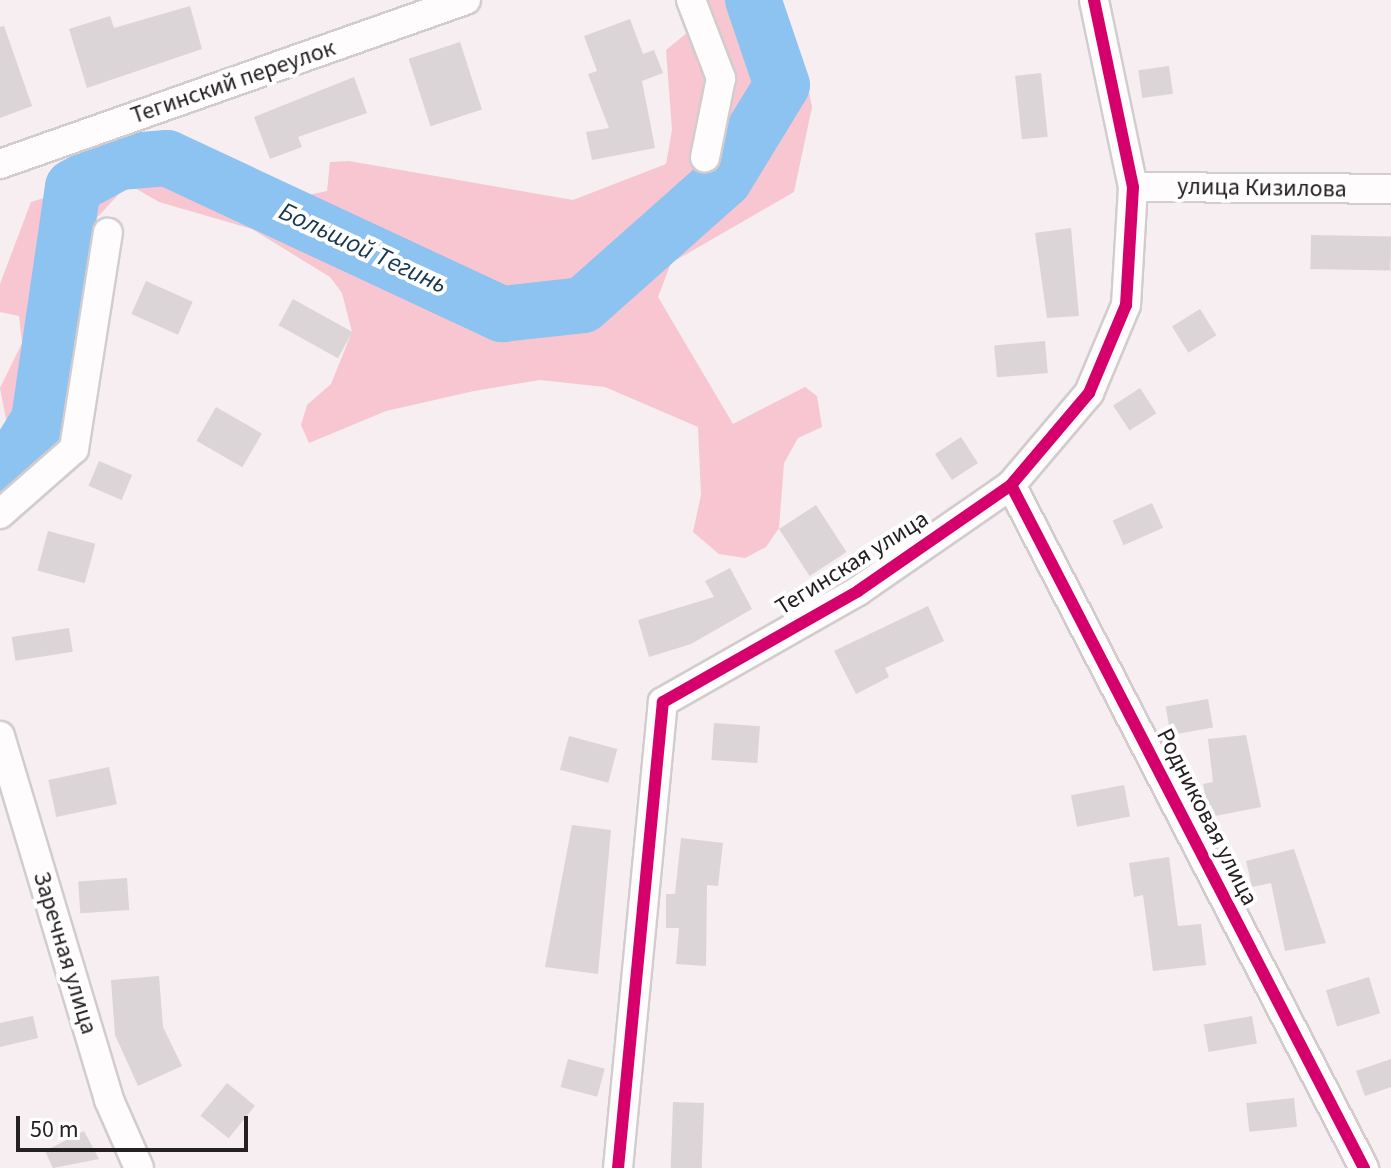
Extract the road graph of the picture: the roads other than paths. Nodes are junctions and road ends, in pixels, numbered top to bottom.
1 (466, 0) edge
2 (691, 0) edge
3 (1094, 0) edge
4 (705, 157) dead end
5 (0, 164) edge
6 (1133, 187) junction
7 (1391, 189) edge
8 (108, 233) dead end
9 (1011, 485) junction
10 (0, 514) edge
11 (0, 736) edge
12 (139, 1168) edge
13 (618, 1168) edge
14 (1364, 1168) edge

1 - 5 street, Тегинский переулок
2 - 4 street
3 - 6 street, Тегинская улица
6 - 7 street, улица Кизилова
6 - 9 street, Тегинская улица
8 - 10 street
9 - 13 street, Тегинская улица
9 - 14 street, Родниковая улица
11 - 12 street, Заречная улица

